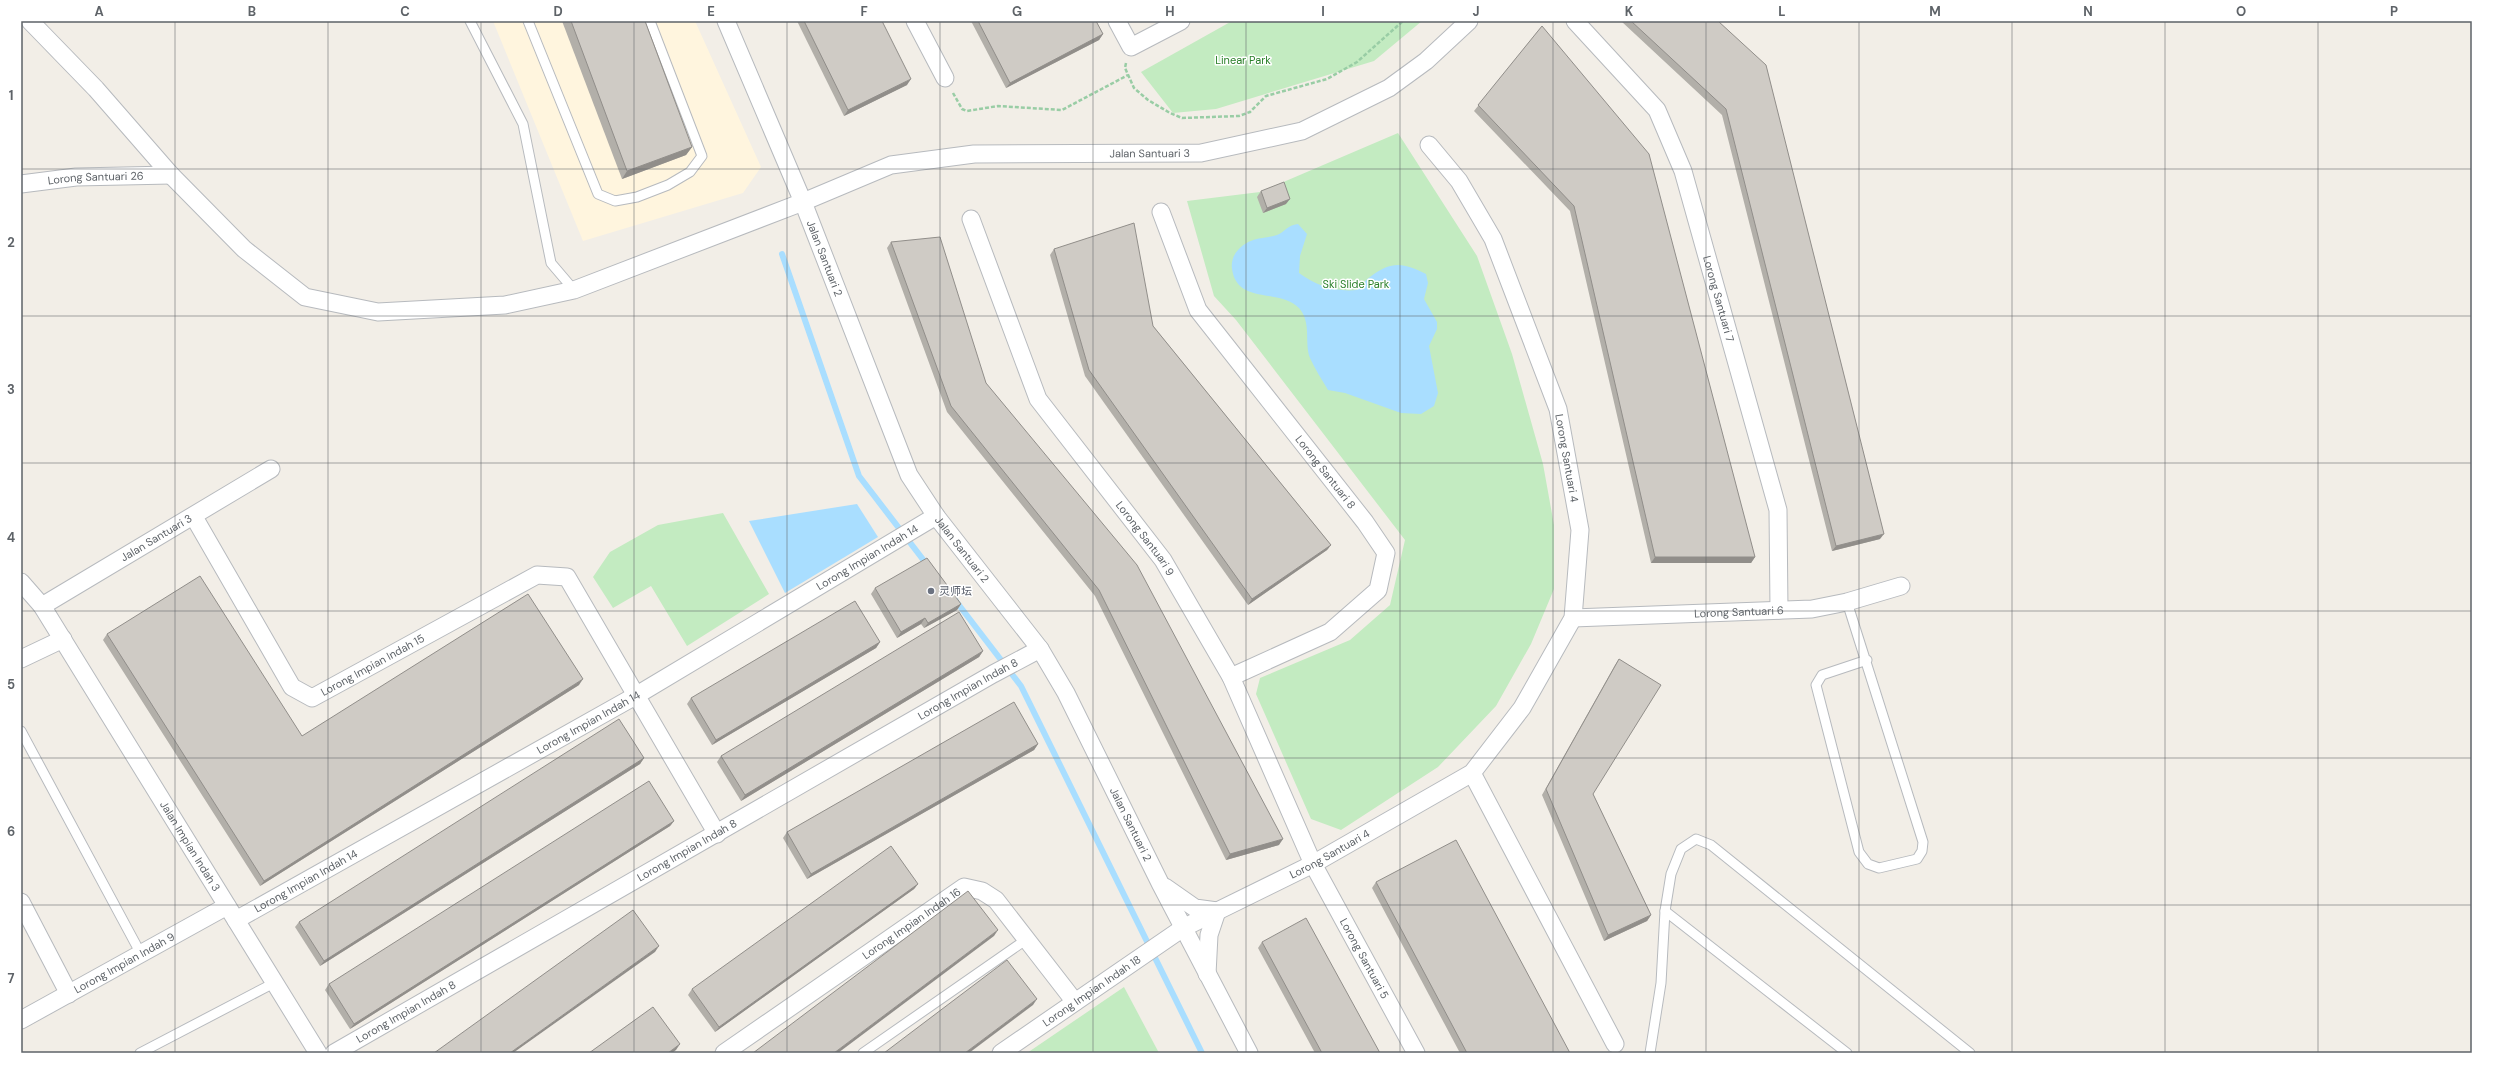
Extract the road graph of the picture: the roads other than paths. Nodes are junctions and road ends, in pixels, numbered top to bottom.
1 (30, 21) edge
2 (470, 21) edge
3 (528, 21) edge
4 (650, 21) edge
5 (726, 21) edge
6 (915, 21) edge
7 (1117, 21) edge
8 (1181, 21) edge
9 (1469, 21) edge
10 (1575, 21) edge
11 (945, 78) road end
12 (1429, 145) dead end
13 (170, 174) junction
14 (21, 184) edge
15 (803, 202) junction
16 (1161, 212) dead end
17 (971, 219) dead end
18 (574, 290) junction
19 (271, 469) dead end
20 (194, 517) junction
21 (929, 521) junction
22 (21, 582) edge
23 (1901, 586) dead end
24 (1847, 602) junction
25 (42, 606) junction
26 (1779, 610) junction
27 (1573, 618) junction
28 (62, 639) junction
29 (1033, 653) junction
30 (21, 659) edge
31 (1867, 660) junction
32 (1231, 677) junction
33 (637, 696) junction
34 (21, 731) edge
35 (1472, 773) junction
36 (718, 834) junction
37 (1313, 864) junction
38 (1161, 884) junction
39 (21, 902) edge
40 (1217, 911) junction
41 (1666, 911) junction
42 (232, 913) junction
43 (1183, 928) junction
44 (1027, 939) junction
45 (141, 954) junction
46 (1207, 974) junction
47 (274, 983) junction
48 (69, 994) junction
49 (1075, 1002) junction
50 (21, 1020) edge
51 (1615, 1044) dead end
52 (140, 1053) edge
53 (318, 1053) edge
54 (334, 1053) edge
55 (724, 1053) edge
56 (863, 1053) edge
57 (1001, 1053) edge
58 (1249, 1053) edge
59 (1416, 1053) edge
60 (1650, 1053) edge
61 (1847, 1053) edge
62 (1970, 1053) edge

1 - 13 street, Jalan Santuari 3
2 - 18 lane
3 - 4 lane
5 - 15 street, Jalan Santuari 2
6 - 11 street
7 - 8 street
9 - 15 street, Jalan Santuari 3
10 - 26 street, Lorong Santuari 7
12 - 27 street, Lorong Santuari 4
13 - 14 street, Lorong Santuari 26
13 - 18 street, Jalan Santuari 3
15 - 18 street, Jalan Santuari 3
15 - 21 street, Jalan Santuari 2
16 - 32 street, Lorong Santuari 8
17 - 32 street, Lorong Santuari 9
19 - 20 street, Jalan Santuari 3
20 - 25 street, Jalan Santuari 3
20 - 33 street, Lorong Impian Indah 15
21 - 29 street, Jalan Santuari 2
21 - 33 street, Lorong Impian Indah 14
22 - 25 street, Jalan Impian Indah 3
23 - 24 street, Lorong Santuari 6
24 - 26 street, Lorong Santuari 6
24 - 31 lane
25 - 28 street, Jalan Impian Indah 3
26 - 27 street, Lorong Santuari 6
27 - 35 street, Lorong Santuari 4
28 - 30 street
28 - 42 street, Jalan Impian Indah 3
29 - 36 street, Lorong Impian Indah 8
29 - 38 street, Jalan Santuari 2
31 - 31 lane
32 - 37 street, Lorong Santuari 9
33 - 36 street
33 - 42 street, Lorong Impian Indah 14
34 - 45 lane
35 - 37 street, Lorong Santuari 4
35 - 51 street
36 - 54 street, Lorong Impian Indah 8
37 - 40 street, Lorong Santuari 4
37 - 59 street, Lorong Santuari 5
38 - 40 street
38 - 43 street, Jalan Santuari 2
39 - 48 street
40 - 43 street, Lorong Santuari 4
40 - 46 street
41 - 60 lane
41 - 61 lane
41 - 62 lane
42 - 45 street, Lorong Impian Indah 9
42 - 47 street, Jalan Impian Indah 3
43 - 46 street, Jalan Santuari 2
43 - 49 street, Lorong Impian Indah 18
44 - 49 street, Lorong Impian Indah 16
44 - 55 street, Lorong Impian Indah 16
44 - 56 lane
45 - 48 street, Lorong Impian Indah 9
46 - 58 street, Jalan Santuari 2
47 - 52 lane
47 - 53 street, Jalan Impian Indah 3
48 - 50 street, Lorong Impian Indah 9
49 - 57 street, Lorong Impian Indah 18

